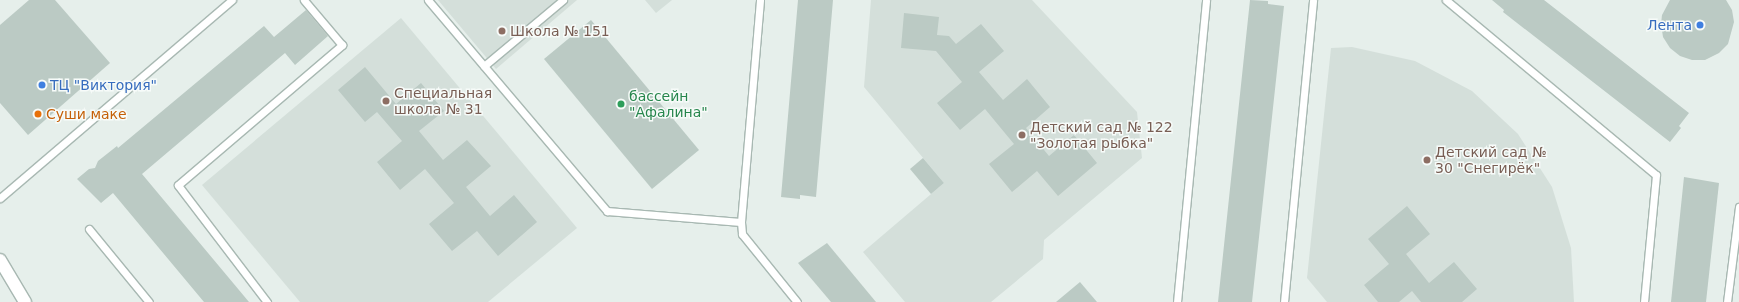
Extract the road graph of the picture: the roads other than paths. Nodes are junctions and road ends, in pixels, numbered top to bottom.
1 (232, 0) edge
2 (304, 0) edge
3 (428, 0) edge
4 (563, 0) edge
5 (760, 0) edge
6 (1206, 0) edge
7 (1313, 0) edge
8 (1446, 0) edge
9 (484, 66) junction
10 (0, 198) edge
11 (1739, 207) edge
12 (741, 222) junction
13 (90, 229) dead end
14 (0, 260) edge
15 (25, 302) edge
16 (149, 302) edge
17 (267, 302) edge
18 (797, 302) edge
19 (1177, 302) edge
20 (1284, 302) edge
21 (1644, 302) edge
22 (1726, 302) edge

1 - 10 lane
2 - 17 lane
3 - 9 lane
4 - 9 lane
5 - 12 lane
6 - 19 lane
7 - 20 lane
8 - 21 lane
9 - 12 lane
11 - 22 lane
12 - 18 lane
13 - 16 lane
14 - 15 street

